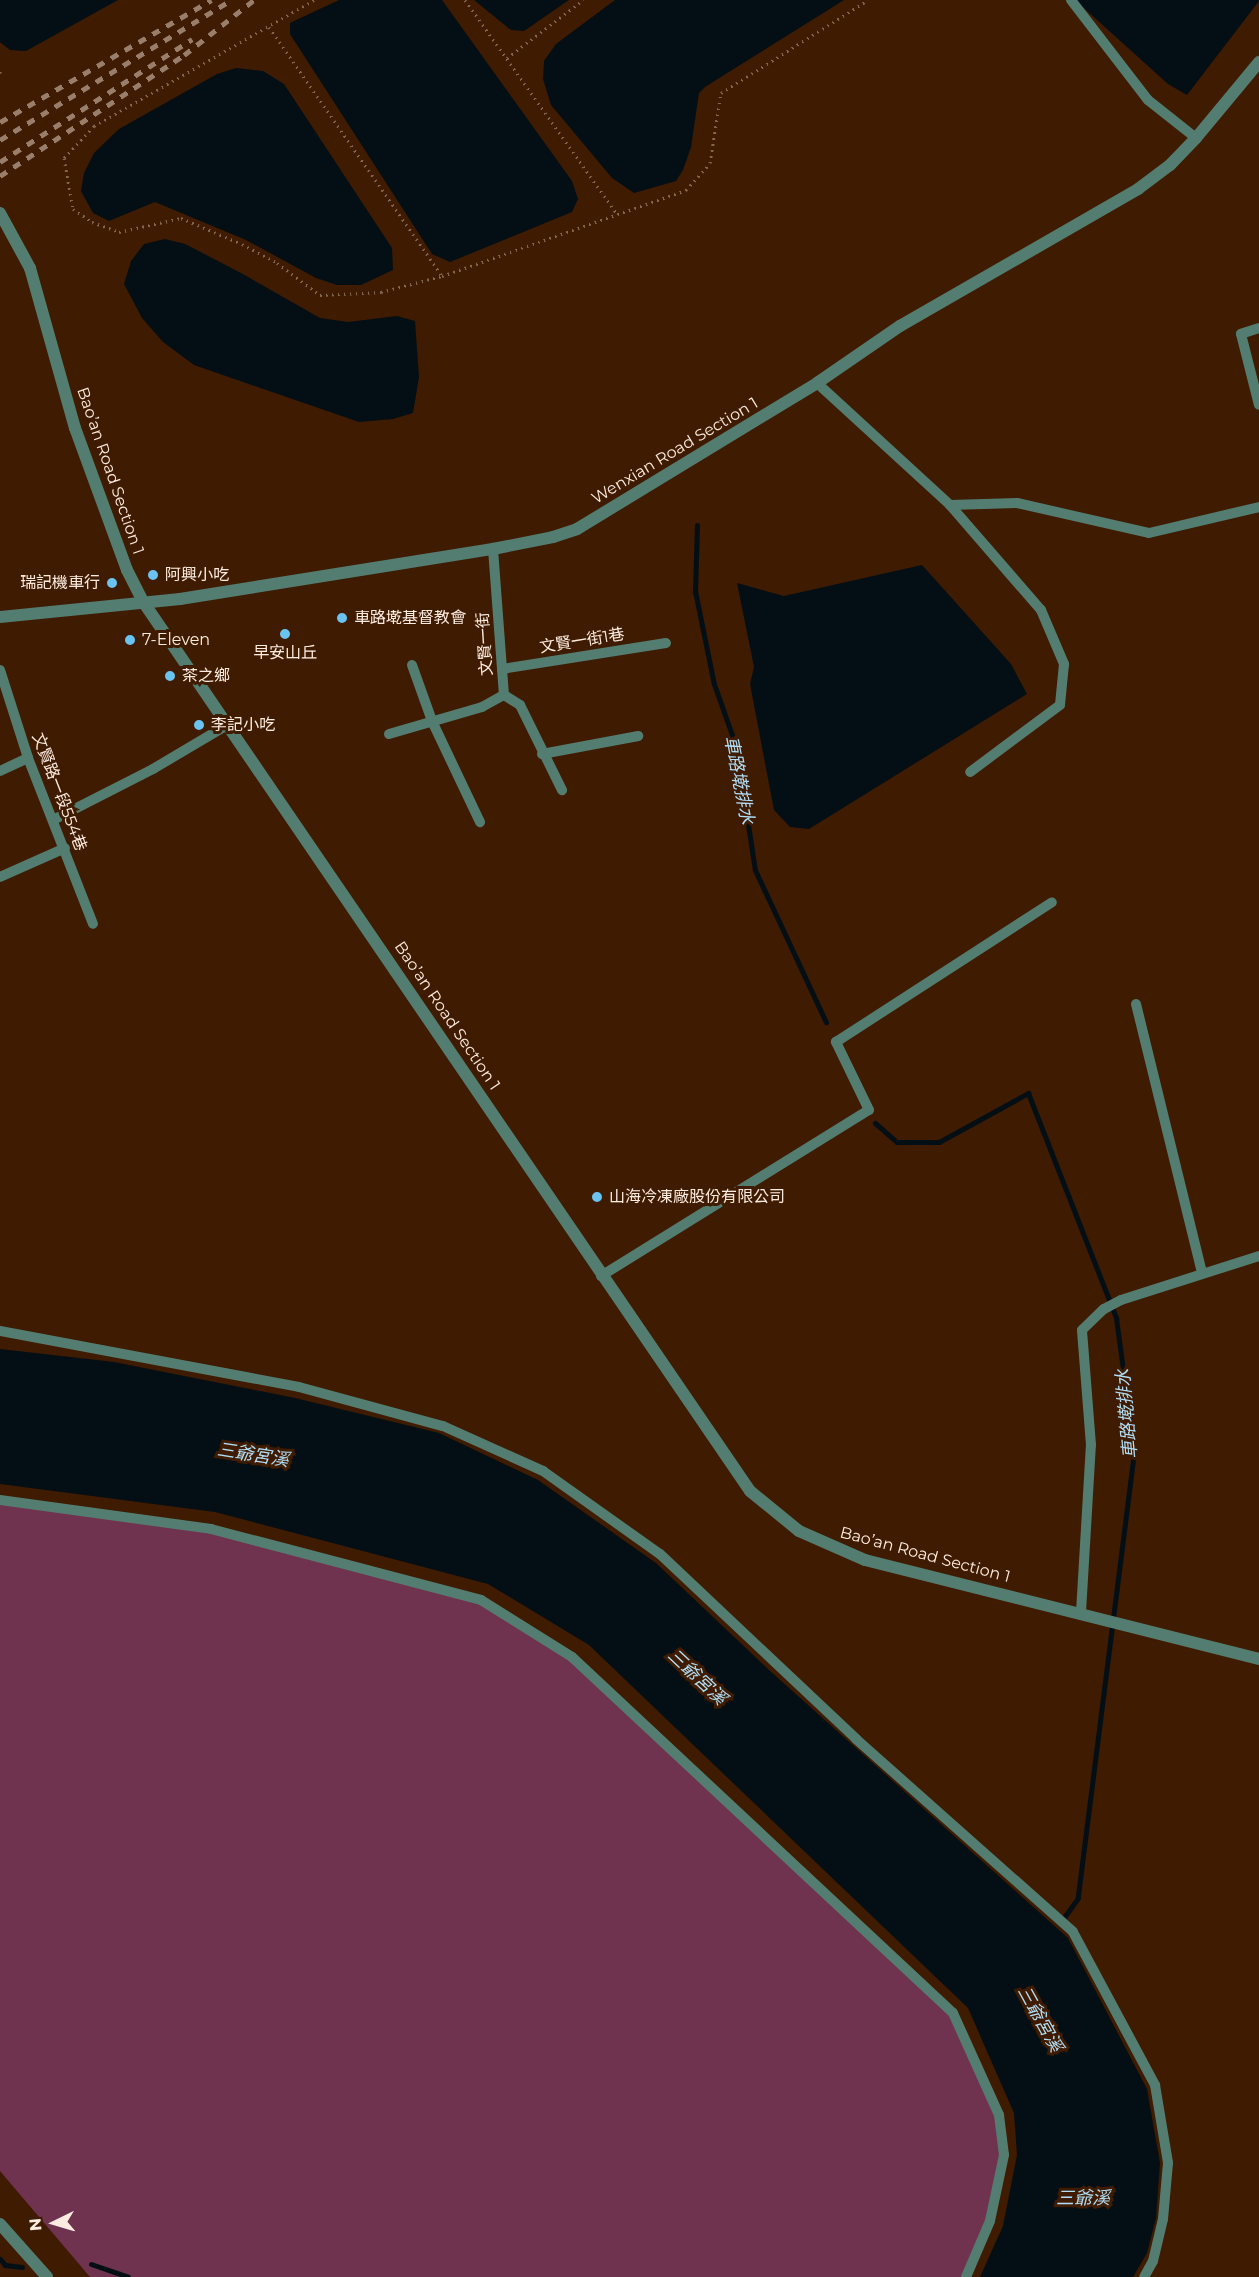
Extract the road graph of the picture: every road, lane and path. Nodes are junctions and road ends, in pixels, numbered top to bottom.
1 (314, 0) edge
2 (465, 0) edge
3 (583, 0) edge
4 (868, 0) edge
5 (1071, 0) edge
6 (269, 27) junction
7 (507, 58) junction
8 (1259, 62) edge
9 (1196, 138) junction
10 (0, 213) edge
11 (617, 214) junction
12 (442, 276) junction
13 (1259, 328) edge
14 (818, 383) junction
15 (1259, 405) edge
16 (950, 505) junction
17 (1259, 507) edge
18 (493, 549) junction
19 (144, 603) junction
20 (0, 617) edge
21 (666, 643) dead end
22 (412, 665) dead end
23 (502, 669) junction
24 (0, 670) edge
25 (504, 695) junction
26 (432, 721) junction
27 (228, 724) junction
28 (390, 734) dead end
29 (638, 736) dead end
30 (542, 754) junction
31 (28, 758) junction
32 (0, 771) edge
33 (970, 772) dead end
34 (562, 790) dead end
35 (53, 820) junction
36 (480, 822) dead end
37 (64, 848) junction
38 (0, 877) edge
39 (1052, 902) dead end
40 (93, 924) dead end
41 (1136, 1004) dead end
42 (1259, 1256) edge
43 (1202, 1273) junction
44 (601, 1276) junction
45 (0, 1331) edge
46 (0, 1500) edge
47 (1085, 1613) junction
48 (1259, 1659) edge
49 (0, 2224) edge
50 (47, 2277) edge
51 (966, 2277) edge
52 (1144, 2277) edge

1 - 6 path
2 - 7 path
3 - 7 path
4 - 11 path
5 - 9 lane
6 - 12 path
6 - 12 path
7 - 11 path
8 - 9 street, Wenxian Road Section 1
9 - 14 street, Wenxian Road Section 1
10 - 19 street, Bao’an Road Section 1
11 - 12 path
13 - 15 lane
14 - 16 lane
14 - 18 street, Wenxian Road Section 1
16 - 17 lane
16 - 33 lane
18 - 19 street, Wenxian Road Section 1
18 - 23 lane, 文賢一街
19 - 20 street, Wenxian Road Section 1
19 - 27 street, Bao’an Road Section 1
21 - 23 lane, 文賢一街1巷
22 - 26 lane
23 - 25 lane, 文賢一街
24 - 31 lane, 文賢路一段554巷
25 - 26 lane
25 - 30 lane, 文賢一街
26 - 28 lane
26 - 36 lane
27 - 35 lane
27 - 44 street, Bao’an Road Section 1
29 - 30 lane
30 - 34 lane, 文賢一街
31 - 32 lane
31 - 35 lane, 文賢路一段554巷
35 - 37 lane, 文賢路一段554巷
37 - 38 lane
37 - 40 lane, 文賢路一段554巷
39 - 44 lane
41 - 43 lane
42 - 43 lane
43 - 47 lane
44 - 47 street, Bao’an Road Section 1
45 - 52 lane
46 - 51 lane
47 - 48 street, Bao’an Road Section 1
49 - 50 street

